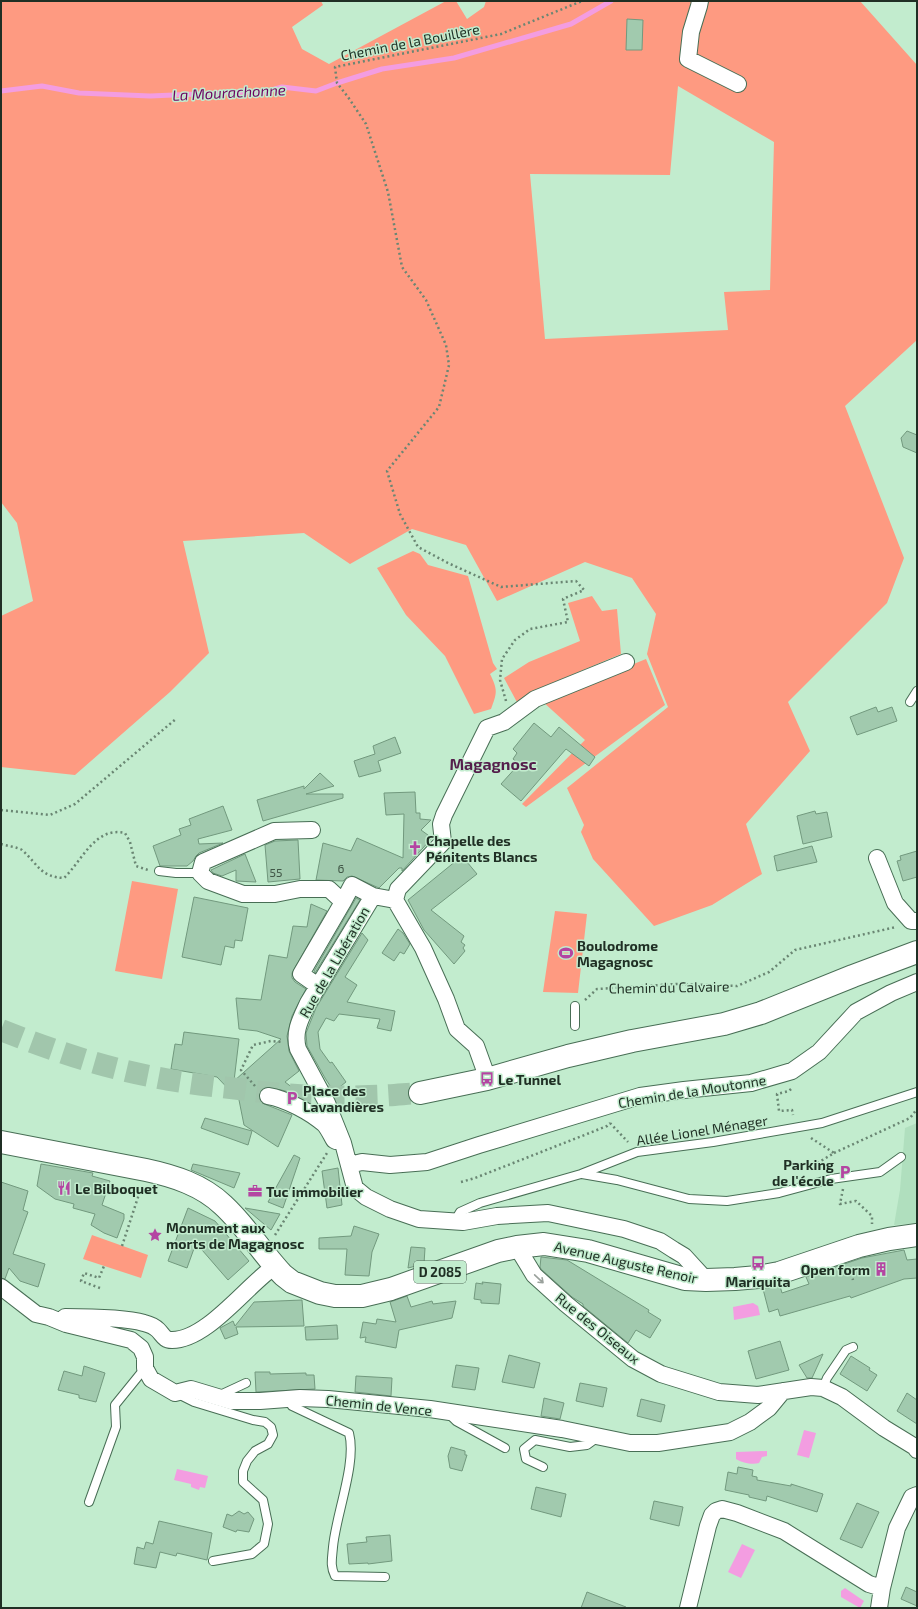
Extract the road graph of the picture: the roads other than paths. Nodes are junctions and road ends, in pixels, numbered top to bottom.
1 (700, 1) edge
2 (738, 84) dead end
3 (626, 662) dead end
4 (917, 691) edge
5 (910, 702) dead end
6 (312, 830) dead end
7 (877, 858) dead end
8 (159, 871) road end
9 (200, 873) junction
10 (373, 896) junction
11 (395, 900) junction
12 (343, 902) junction
13 (914, 921) edge
14 (917, 952) edge
15 (917, 982) edge
16 (318, 986) junction
17 (575, 1006) dead end
18 (575, 1026) road end
19 (487, 1079) junction
20 (262, 1092) road end
21 (917, 1092) edge
22 (420, 1093) tunnel mouth
23 (1, 1142) edge
24 (338, 1142) junction
25 (901, 1157) dead end
26 (349, 1166) junction
27 (582, 1174) junction
28 (454, 1223) junction
29 (917, 1235) edge
30 (517, 1247) junction
31 (275, 1266) junction
32 (706, 1280) junction
33 (1, 1287) edge
34 (49, 1317) junction
35 (853, 1347) dead end
36 (145, 1368) junction
37 (246, 1383) dead end
38 (823, 1388) junction
39 (783, 1391) junction
40 (175, 1393) junction
41 (216, 1397) junction
42 (286, 1398) junction
43 (447, 1412) junction
44 (599, 1437) junction
45 (505, 1448) dead end
46 (916, 1448) edge
47 (543, 1467) dead end
48 (917, 1495) edge
49 (89, 1502) dead end
50 (213, 1561) dead end
51 (385, 1577) dead end
52 (882, 1588) junction
53 (688, 1608) edge
54 (879, 1608) edge

1 - 2 street
3 - 11 street
4 - 5 lane
6 - 9 street
7 - 13 street
8 - 9 lane
9 - 12 street
10 - 11 street, Rue de la Libération
10 - 12 street
10 - 16 street, Rue de la Libération
11 - 19 street
12 - 16 street
14 - 19 main road
15 - 26 street, Chemin de la Moutonne
16 - 24 street, Rue de la Libération
17 - 18 lane
19 - 22 main road
20 - 24 street
21 - 27 lane, Allée Lionel Ménager
23 - 31 main road, Avenue Auguste Renoir / D 2085
24 - 26 street
25 - 27 lane
26 - 28 street
27 - 28 lane, Allée Lionel Ménager
28 - 32 street
29 - 32 main road, Avenue Auguste Renoir / D 2085
30 - 31 main road, Avenue Auguste Renoir / D 2085
30 - 32 main road, Avenue Auguste Renoir / D 2085
30 -> 39 street, Rue des Oiseaux
31 - 34 street
33 - 34 street
34 - 36 street
35 - 38 lane
36 - 40 street
36 - 49 lane
37 - 41 lane
38 - 39 street, Rue des Oiseaux
38 - 46 street, Rue des Oiseaux
39 - 44 street, Chemin de Vence
40 - 41 street, Chemin de Vence
40 - 50 lane
41 - 42 street, Chemin de Vence
42 - 43 street, Chemin de Vence
42 - 51 lane
43 - 44 street, Chemin de Vence
43 - 45 lane
44 - 47 lane
48 - 52 street
52 - 53 street
52 - 54 street

